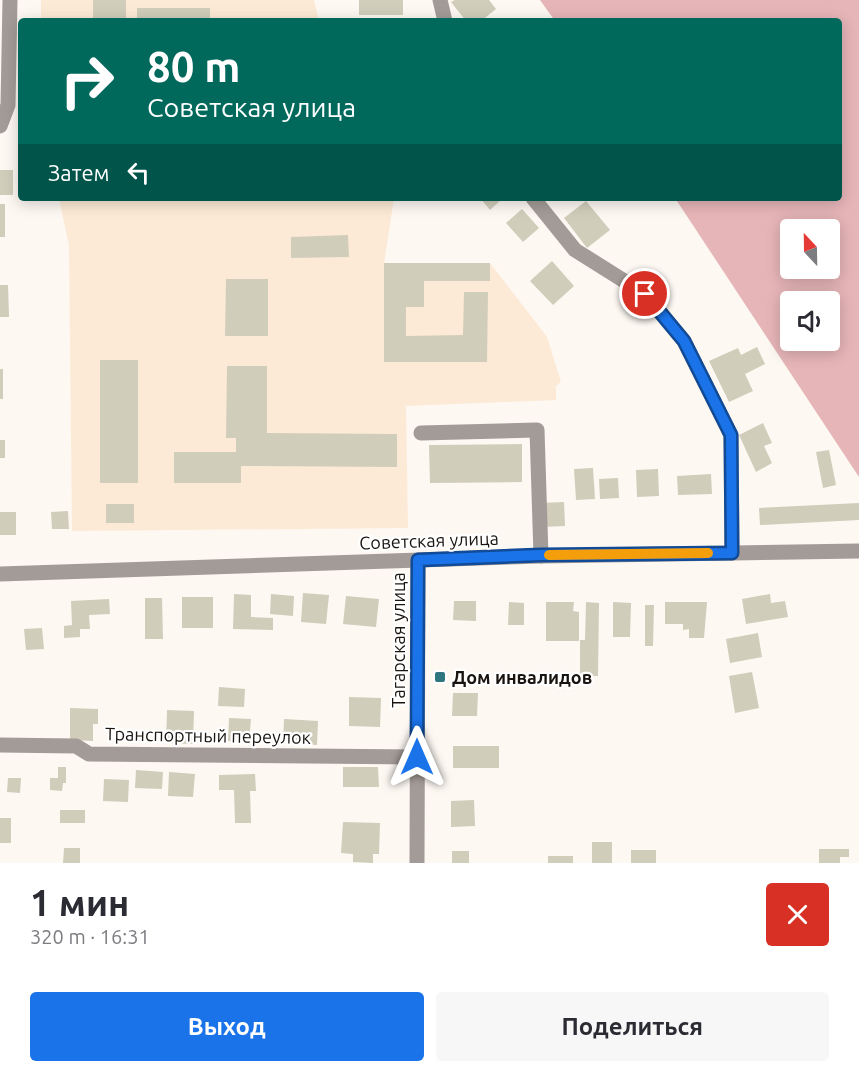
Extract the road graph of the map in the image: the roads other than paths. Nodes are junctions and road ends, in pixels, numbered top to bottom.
1 (10, 0) edge
2 (440, 0) edge
3 (444, 18) edge
4 (0, 126) edge
5 (535, 201) edge
6 (421, 434) dead end
7 (859, 551) edge
8 (732, 553) junction
9 (541, 555) junction
10 (418, 560) junction
11 (0, 574) edge
12 (0, 745) edge
13 (417, 757) junction
14 (417, 863) edge

1 - 4 street
2 - 3 street
5 - 8 street
6 - 9 street
7 - 8 street, Советская улица
8 - 9 street, Советская улица
9 - 10 street, Советская улица
10 - 11 street, Советская улица
10 - 13 street, Тагарская улица
12 - 13 street, Транспортный переулок
13 - 14 street, Тагарская улица

